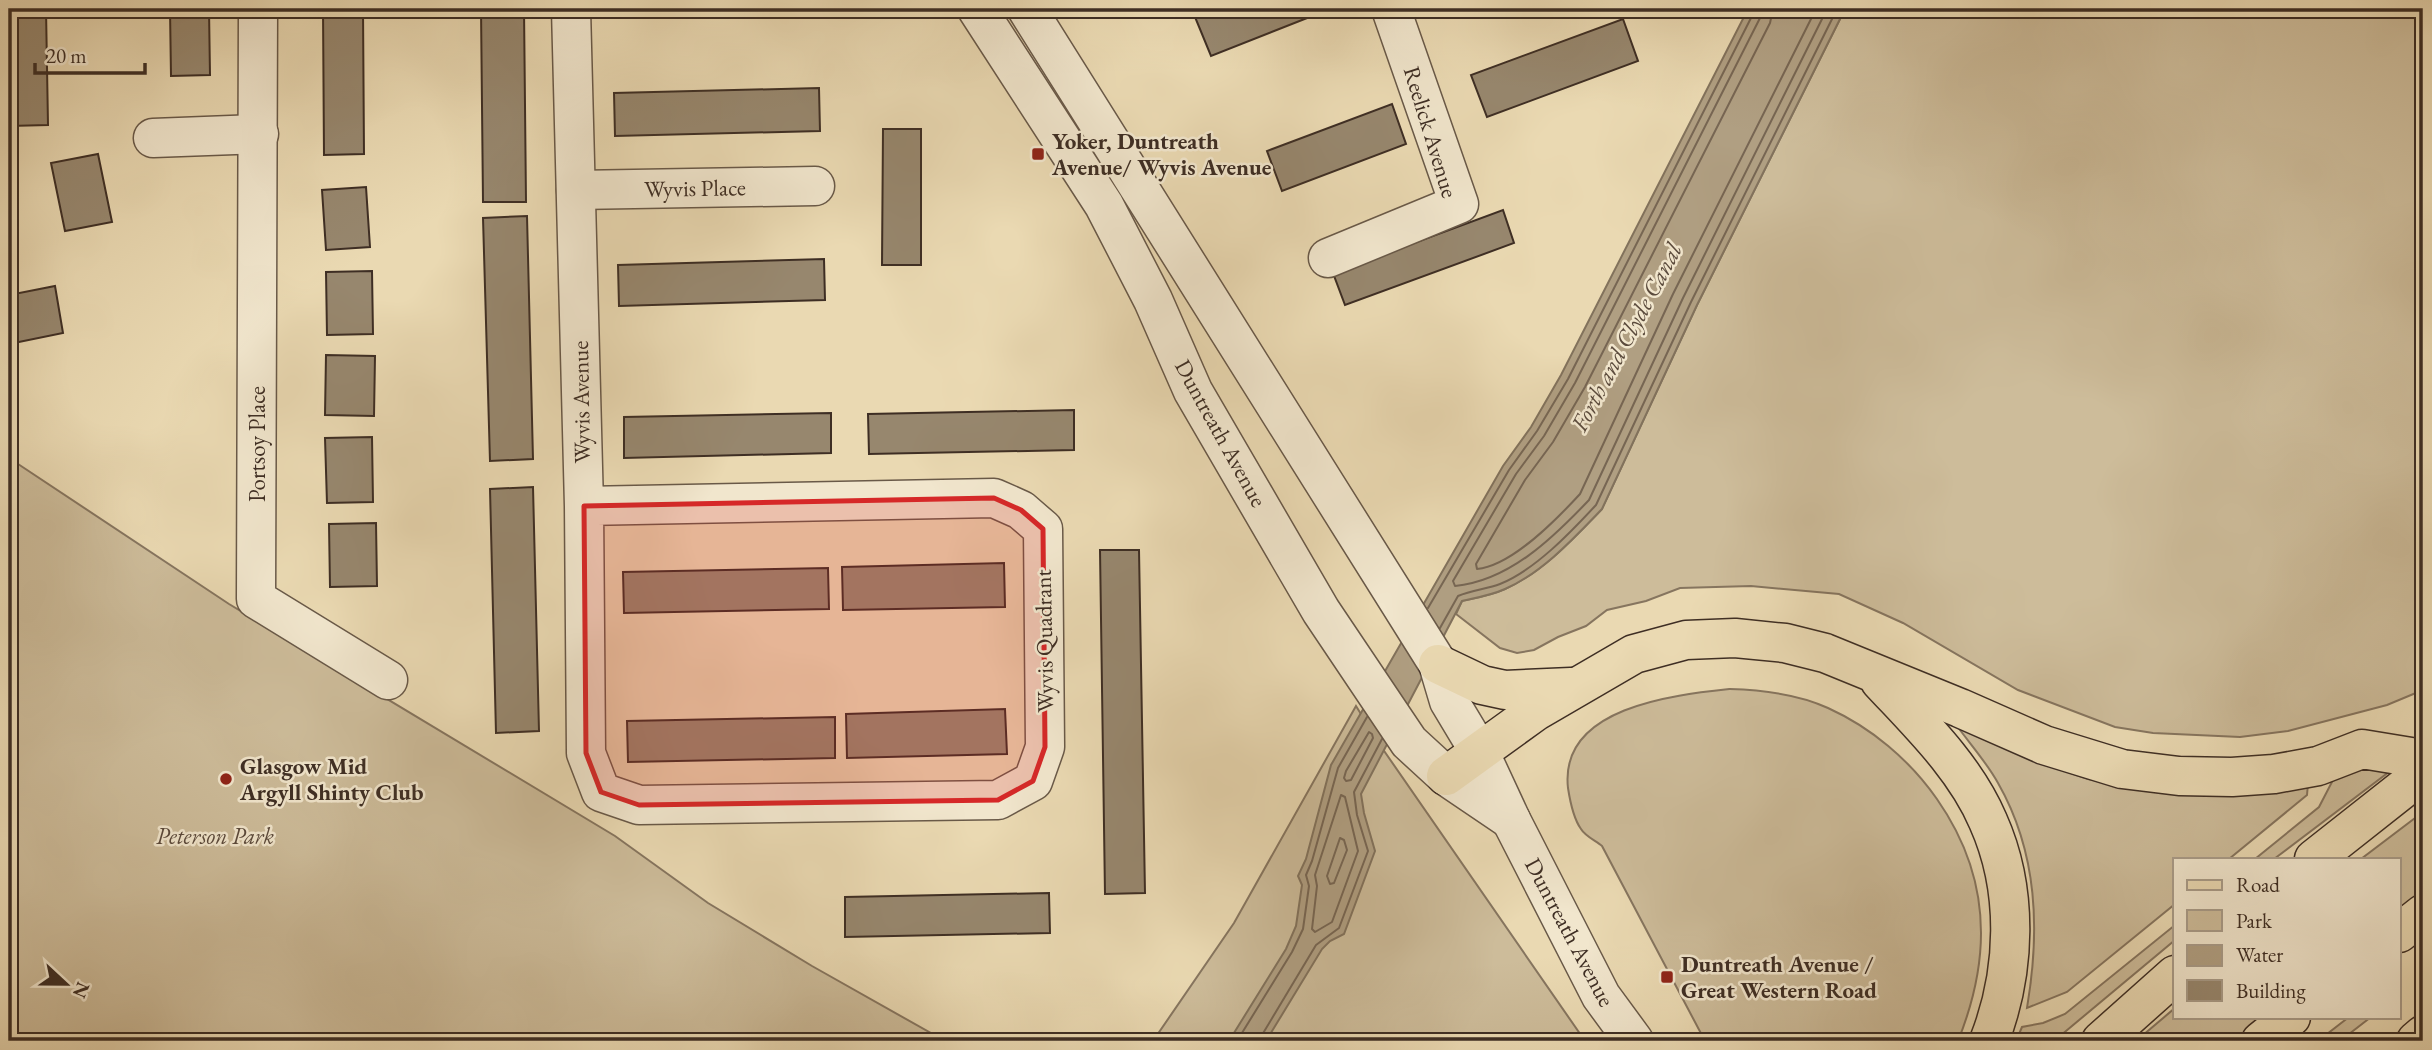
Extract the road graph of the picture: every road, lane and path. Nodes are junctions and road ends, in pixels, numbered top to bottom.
1 (258, 9) edge
2 (571, 9) edge
3 (976, 9) edge
4 (1027, 9) edge
5 (1391, 9) edge
6 (259, 134) junction
7 (153, 138) dead end
8 (814, 186) dead end
9 (576, 190) junction
10 (1328, 258) dead end
11 (584, 506) junction
12 (1438, 664) junction
13 (1873, 673) junction
14 (388, 680) dead end
15 (1577, 687) junction
16 (1479, 751) junction
17 (2423, 759) edge
18 (2423, 774) edge
19 (1446, 776) junction
20 (601, 792) joint
21 (1511, 820) junction
22 (2316, 858) edge
23 (2423, 914) edge
24 (2400, 932) edge
25 (2173, 977) edge
26 (2290, 1018) edge
27 (2423, 1035) edge
28 (1634, 1041) edge
29 (1989, 1041) edge
30 (2101, 1041) edge
31 (2261, 1041) edge
32 (2416, 1041) edge

1 - 6 street, Portsoy Place
2 - 9 street, Wyvis Avenue
3 - 19 street, Duntreath Avenue
4 - 12 street, Duntreath Avenue
5 - 10 street, Reelick Avenue
6 - 7 street
6 - 14 street, Portsoy Place
8 - 9 street, Wyvis Place
9 - 11 street, Wyvis Avenue
11 - 20 street, Wyvis Avenue
11 - 20 street, Wyvis Quadrant
12 - 15 main road
12 - 16 street, Duntreath Avenue
13 - 15 main road
13 - 17 main road
13 - 29 main road
15 - 16 main road
16 - 19 main road
16 - 21 street, Duntreath Avenue
18 - 22 main road
19 - 21 street, Duntreath Avenue
21 - 28 street, Duntreath Avenue
23 - 24 main road
25 - 30 main road
26 - 31 main road
27 - 32 main road

